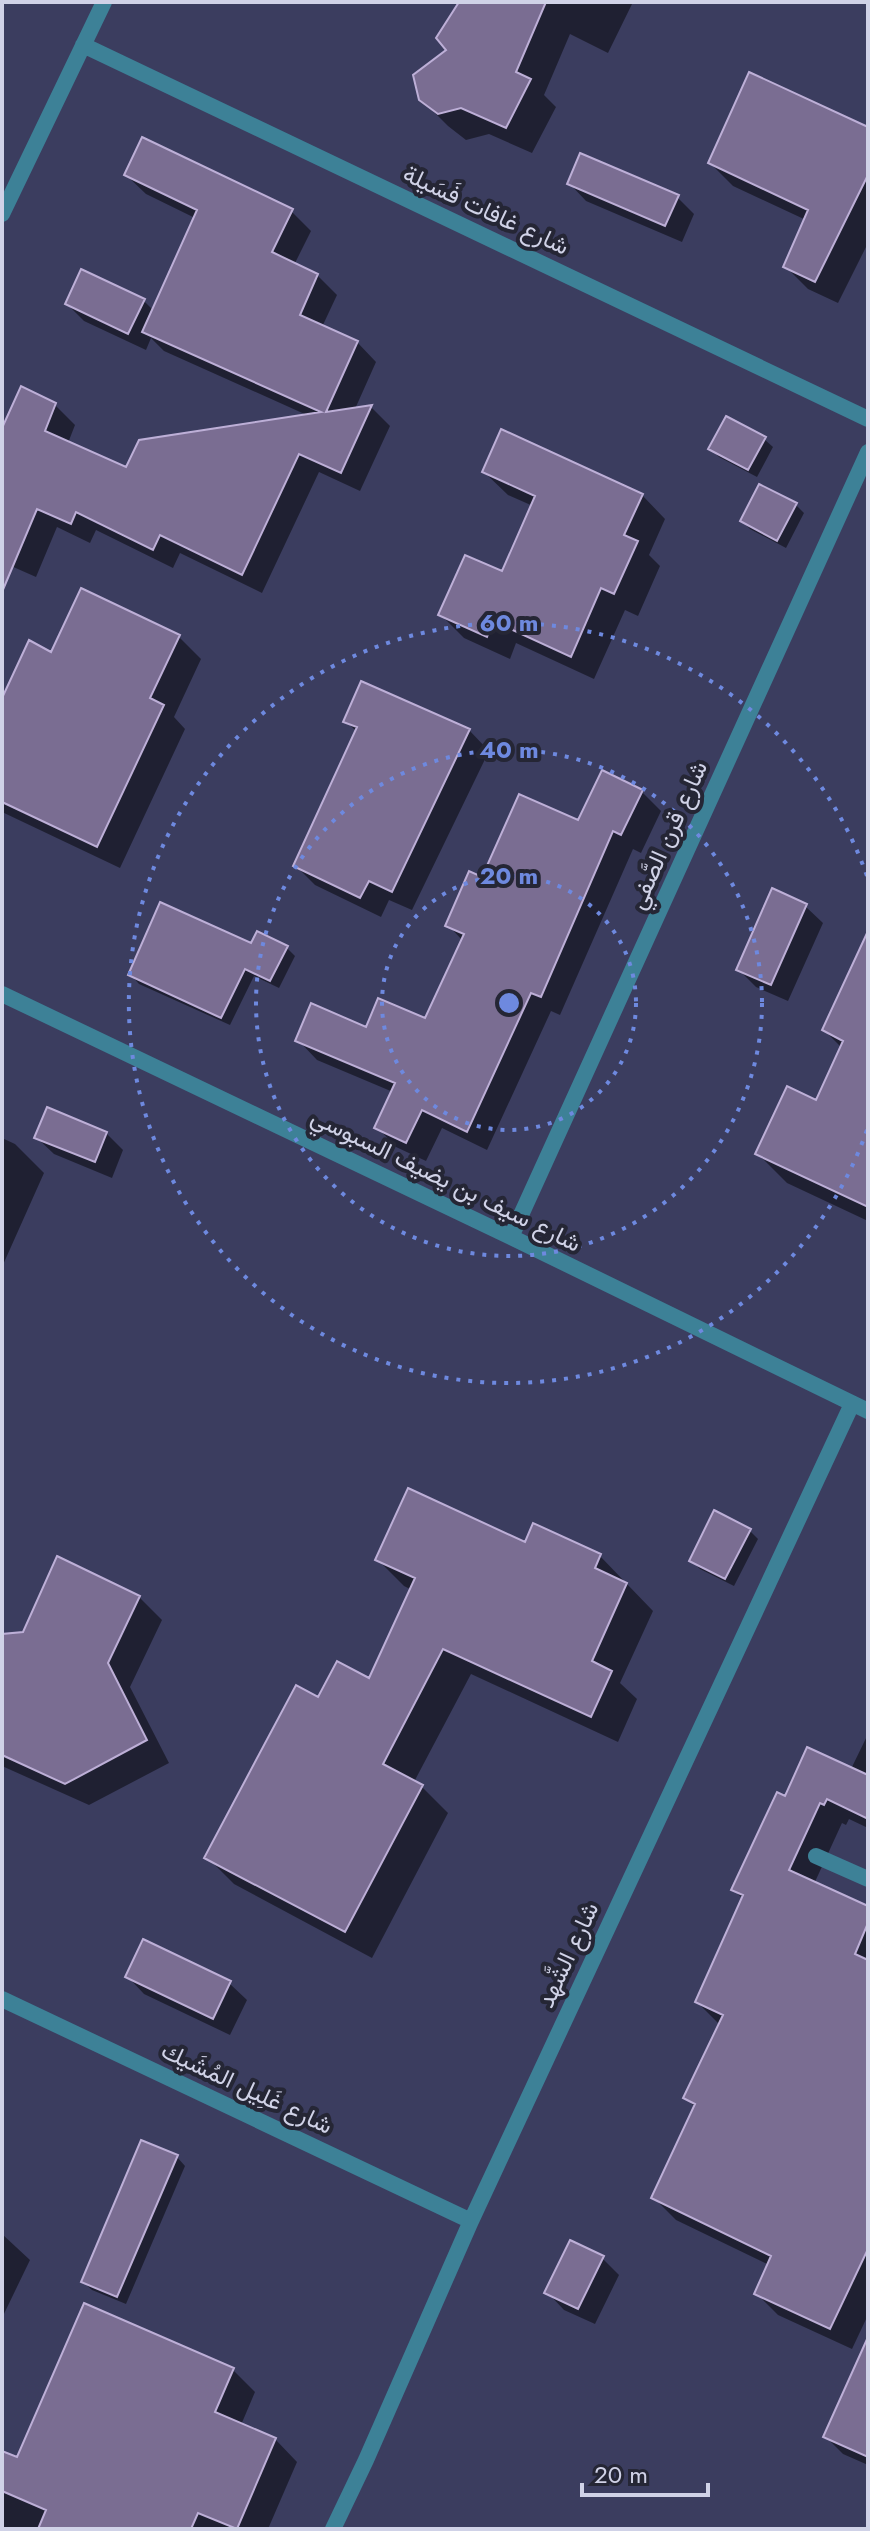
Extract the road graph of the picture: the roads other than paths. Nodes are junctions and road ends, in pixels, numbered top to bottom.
1 (104, 2) edge
2 (83, 45) junction
3 (2, 214) edge
4 (868, 419) edge
5 (868, 452) edge
6 (2, 994) edge
7 (511, 1237) junction
8 (852, 1404) junction
9 (868, 1411) edge
10 (816, 1856) dead end
11 (868, 1879) edge
12 (2, 1999) edge
13 (471, 2221) junction
14 (333, 2529) edge

1 - 2 street
2 - 3 street
2 - 4 street, شارع غافات فَسَيلة
5 - 7 street, شارع قرن الصَّفي
6 - 7 street, شارع سيف بن يضيف السبوسي
7 - 8 street, شارع سيف بن يضيف السبوسي
8 - 9 street, شارع سيف بن يضيف السبوسي
8 - 13 street, شارع الشَّهد
10 - 11 street
12 - 13 street, شارع غَلِيل المُشَيك
13 - 14 street, شارع الشَّهد

